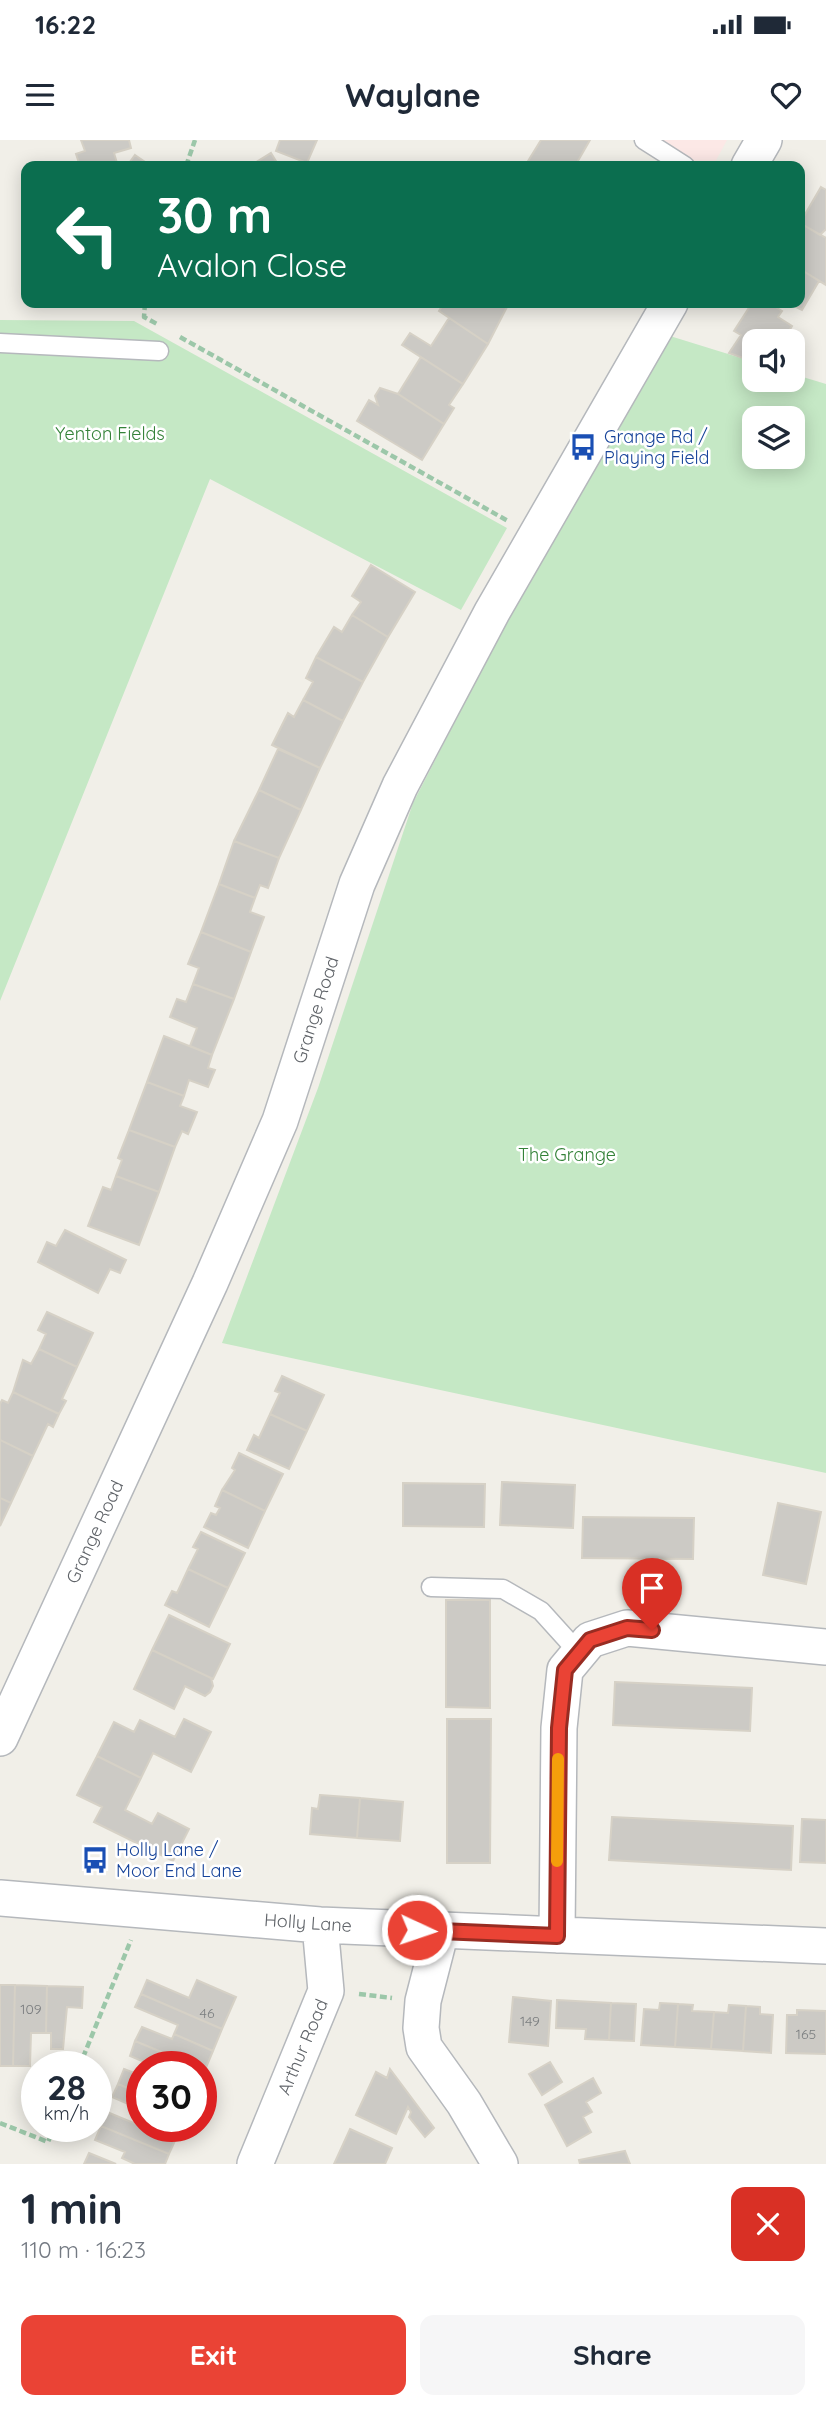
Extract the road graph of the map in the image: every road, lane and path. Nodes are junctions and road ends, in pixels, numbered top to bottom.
1 (195, 140) edge
2 (764, 140) edge
3 (652, 142) edge
4 (188, 161) edge
5 (678, 161) edge
6 (752, 161) edge
7 (145, 308) edge
8 (667, 308) edge
9 (0, 343) edge
10 (159, 351) dead end
11 (536, 537) junction
12 (430, 1587) dead end
13 (826, 1647) edge
14 (579, 1653) junction
15 (0, 1738) edge
16 (0, 1898) edge
17 (143, 1910) junction
18 (320, 1925) junction
19 (441, 1931) junction
20 (557, 1936) junction
21 (826, 1946) edge
22 (327, 1991) junction
23 (423, 2001) junction
24 (86, 2051) edge
25 (0, 2123) edge
26 (21, 2131) edge
27 (255, 2164) edge
28 (500, 2164) edge

1 - 4 path
2 - 6 street
3 - 5 lane
7 - 11 path
8 - 11 street, Grange Road
9 - 10 lane
11 - 15 street, Grange Road
12 - 14 lane
13 - 14 street
14 - 20 street
16 - 17 street, Holly Lane
17 - 18 street, Holly Lane
17 - 24 path
18 - 19 street, Holly Lane
18 - 22 street, Arthur Road
19 - 20 street, Holly Lane
19 - 23 street
20 - 21 street, Holly Lane
22 - 23 path
22 - 27 street, Arthur Road
23 - 28 street
25 - 26 path

